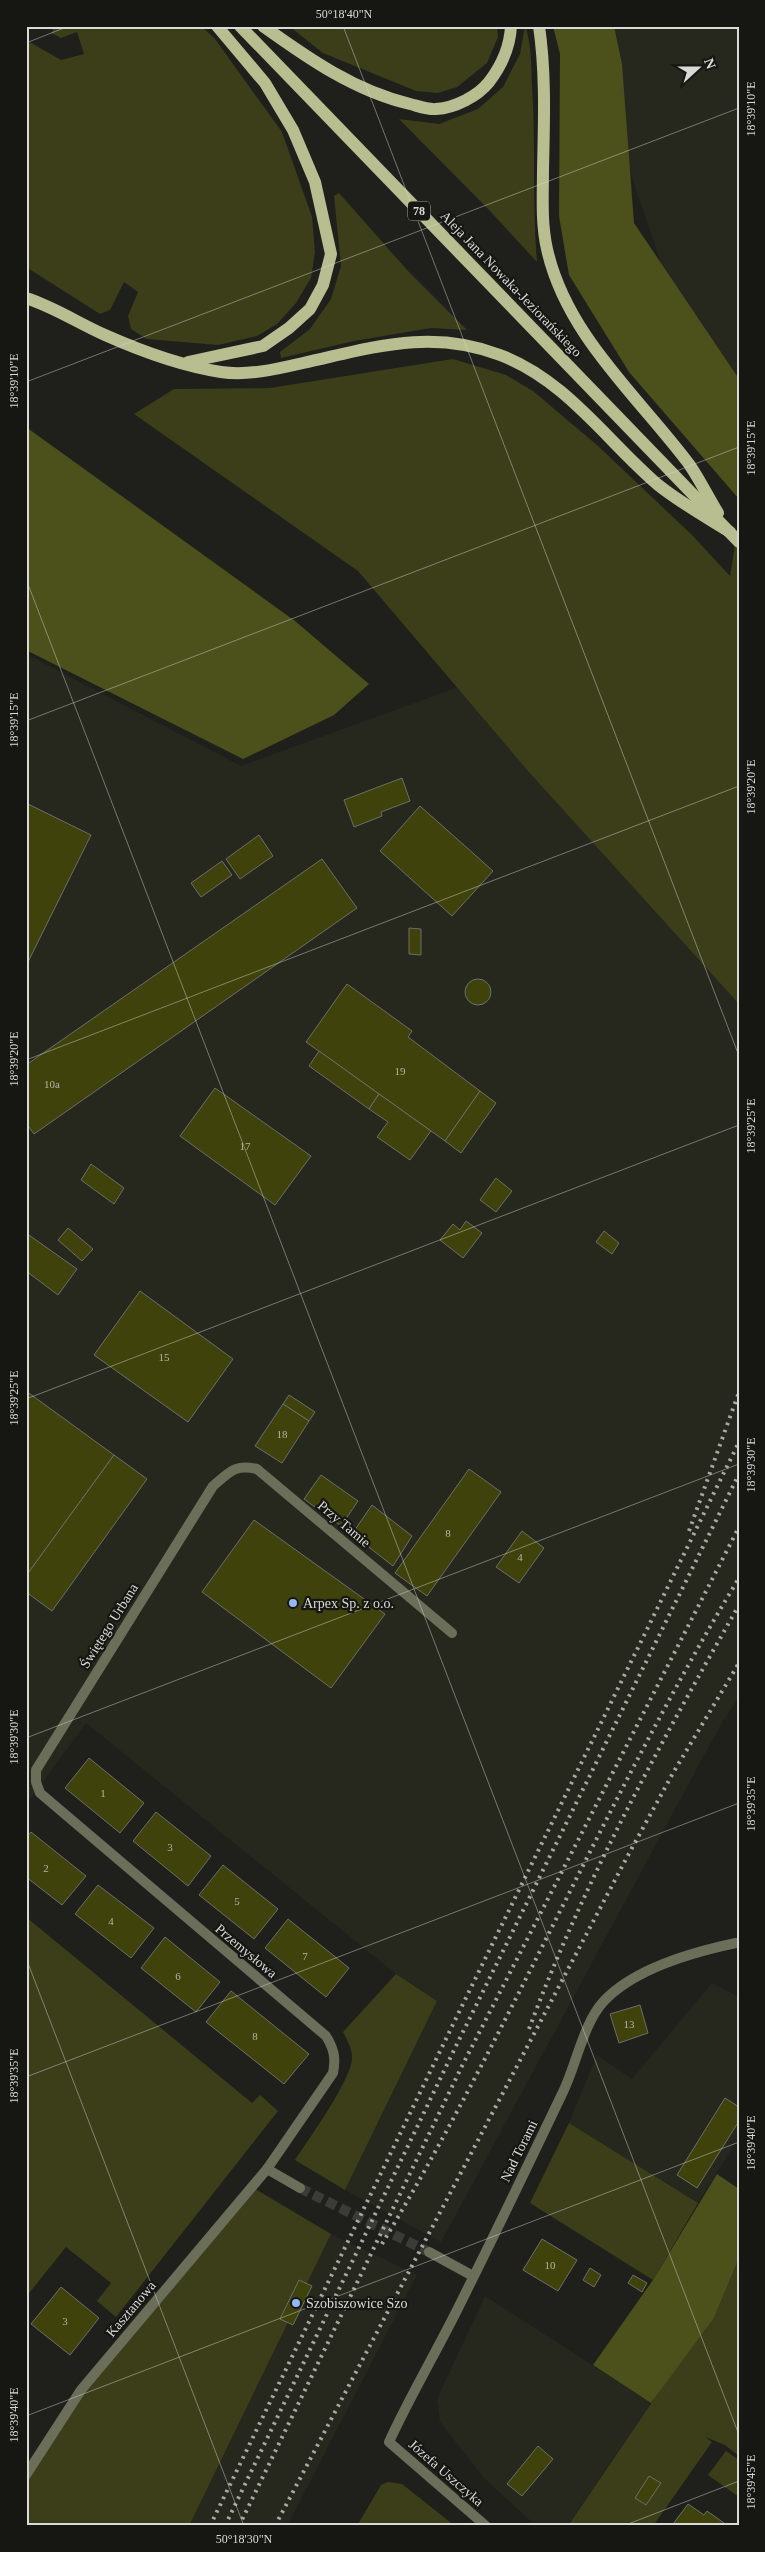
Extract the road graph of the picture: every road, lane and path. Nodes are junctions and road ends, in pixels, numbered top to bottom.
1 (217, 26) edge
2 (240, 26) edge
3 (263, 26) edge
4 (511, 26) edge
5 (539, 26) edge
6 (26, 291) edge
7 (32, 300) edge
8 (183, 363) junction
9 (730, 532) junction
10 (739, 542) edge
11 (212, 1486) joint
12 (452, 1632) dead end
13 (36, 1782) joint
14 (738, 1942) edge
15 (267, 2169) junction
16 (300, 2188) tunnel mouth
17 (429, 2252) tunnel mouth
18 (473, 2276) junction
19 (389, 2442) joint
20 (26, 2475) edge
21 (486, 2526) edge

1 - 8 main road
2 - 9 main road, Aleja Jana Nowaka-Jeziorańskiego / 78
3 - 4 main road
5 - 9 main road
6 - 7 main road
7 - 8 main road
8 - 9 main road
9 - 10 main road, Aleja Jana Nowaka-Jeziorańskiego / 78
11 - 12 street, Przy Tamie
11 - 13 street, Świętego Urbana
13 - 15 street, Przemysłowa
14 - 18 street, Nad Torami
15 - 16 street
15 - 20 street, Kasztanowa
17 - 18 street
18 - 19 street, Nad Torami
19 - 21 street, Józefa Uszczyka

